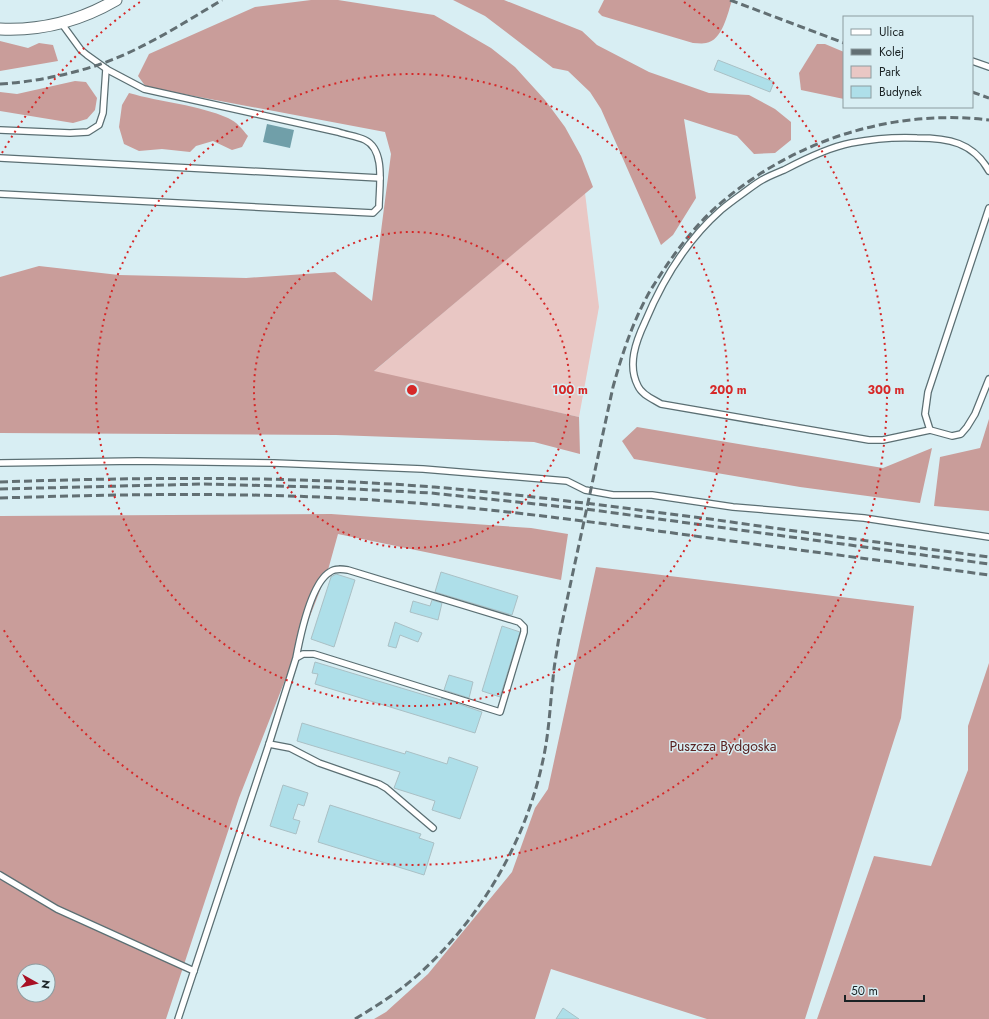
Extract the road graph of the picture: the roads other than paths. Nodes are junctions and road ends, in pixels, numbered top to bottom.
1 (116, 0) edge
2 (62, 24) junction
3 (0, 29) edge
4 (973, 61) edge
5 (989, 66) edge
6 (106, 69) junction
7 (0, 130) edge
8 (0, 158) edge
9 (989, 171) edge
10 (380, 178) junction
11 (0, 194) edge
12 (989, 208) edge
13 (989, 379) edge
14 (930, 430) junction
15 (0, 463) edge
16 (989, 537) edge
17 (296, 658) junction
18 (269, 744) junction
19 (433, 828) dead end
20 (0, 875) edge
21 (194, 970) junction
22 (178, 1019) edge

1 - 2 street
2 - 3 street
2 - 6 lane
4 - 5 lane
6 - 7 lane
6 - 10 lane
8 - 10 lane
9 - 14 lane
10 - 11 lane
12 - 14 lane
13 - 14 lane
15 - 16 lane
17 - 17 lane
17 - 18 lane
18 - 19 lane
18 - 21 lane
20 - 21 lane
21 - 22 lane

